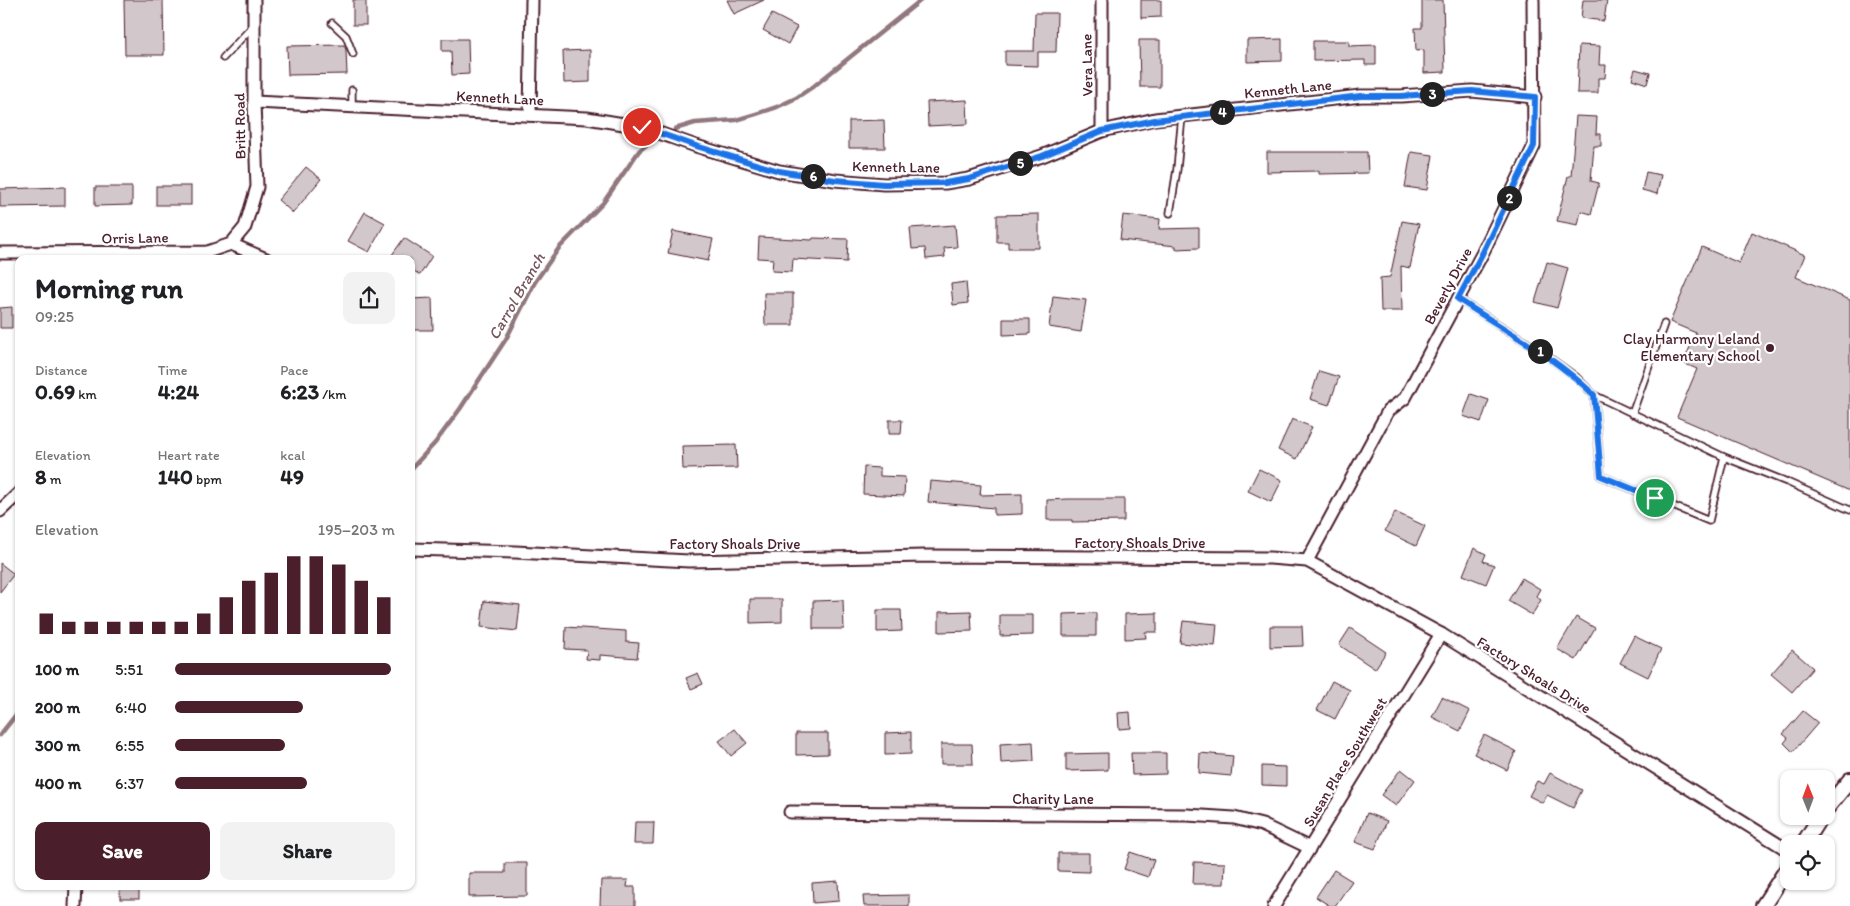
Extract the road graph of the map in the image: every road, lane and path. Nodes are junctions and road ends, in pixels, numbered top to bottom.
1 (254, 0) edge
2 (532, 0) edge
3 (1102, 0) edge
4 (1534, 0) edge
5 (332, 23) dead end
6 (254, 25) junction
7 (353, 54) dead end
8 (223, 58) dead end
9 (352, 90) dead end
10 (1535, 97) junction
11 (254, 102) junction
12 (352, 107) junction
13 (530, 114) junction
14 (1182, 116) junction
15 (1102, 131) junction
16 (1170, 213) dead end
17 (231, 244) junction
18 (0, 253) edge
19 (77, 255) edge
20 (139, 255) edge
21 (257, 255) edge
22 (1458, 299) junction
23 (1664, 324) dead end
24 (1594, 395) junction
25 (1632, 414) junction
26 (1724, 458) junction
27 (15, 497) edge
28 (1850, 510) edge
29 (0, 511) edge
30 (415, 549) edge
31 (1307, 561) junction
32 (1441, 634) junction
33 (1850, 780) edge
34 (1835, 798) edge
35 (790, 812) dead end
36 (1780, 845) edge
37 (1310, 848) junction
38 (1780, 880) edge
39 (76, 890) edge
40 (75, 906) edge
41 (1274, 906) edge
42 (1763, 906) edge

1 - 6 street, Britt Road
2 - 13 street
3 - 15 street, Vera Lane
4 - 10 street, Beverly Drive
5 - 7 lane
6 - 8 lane
6 - 11 street, Britt Road
9 - 12 lane
10 - 14 street, Kenneth Lane
10 - 22 street, Beverly Drive
11 - 12 street, Kenneth Lane
11 - 17 street, Britt Road
12 - 13 street, Kenneth Lane
13 - 15 street, Kenneth Lane
14 - 15 street, Kenneth Lane
14 - 16 lane
17 - 20 street, Orris Lane
17 - 21 street
18 - 19 street, Orris Lane
22 - 24 lane
22 - 31 street, Beverly Drive
23 - 25 lane
24 - 25 lane
24 - 26 lane
25 - 26 lane
26 - 28 lane
27 - 29 street
30 - 31 street, Factory Shoals Drive
31 - 32 street, Factory Shoals Drive
32 - 36 street, Factory Shoals Drive
32 - 37 street, Susan Place Southwest
33 - 34 street
35 - 37 street, Charity Lane
37 - 41 street, Susan Place Southwest
38 - 42 street
39 - 40 street

